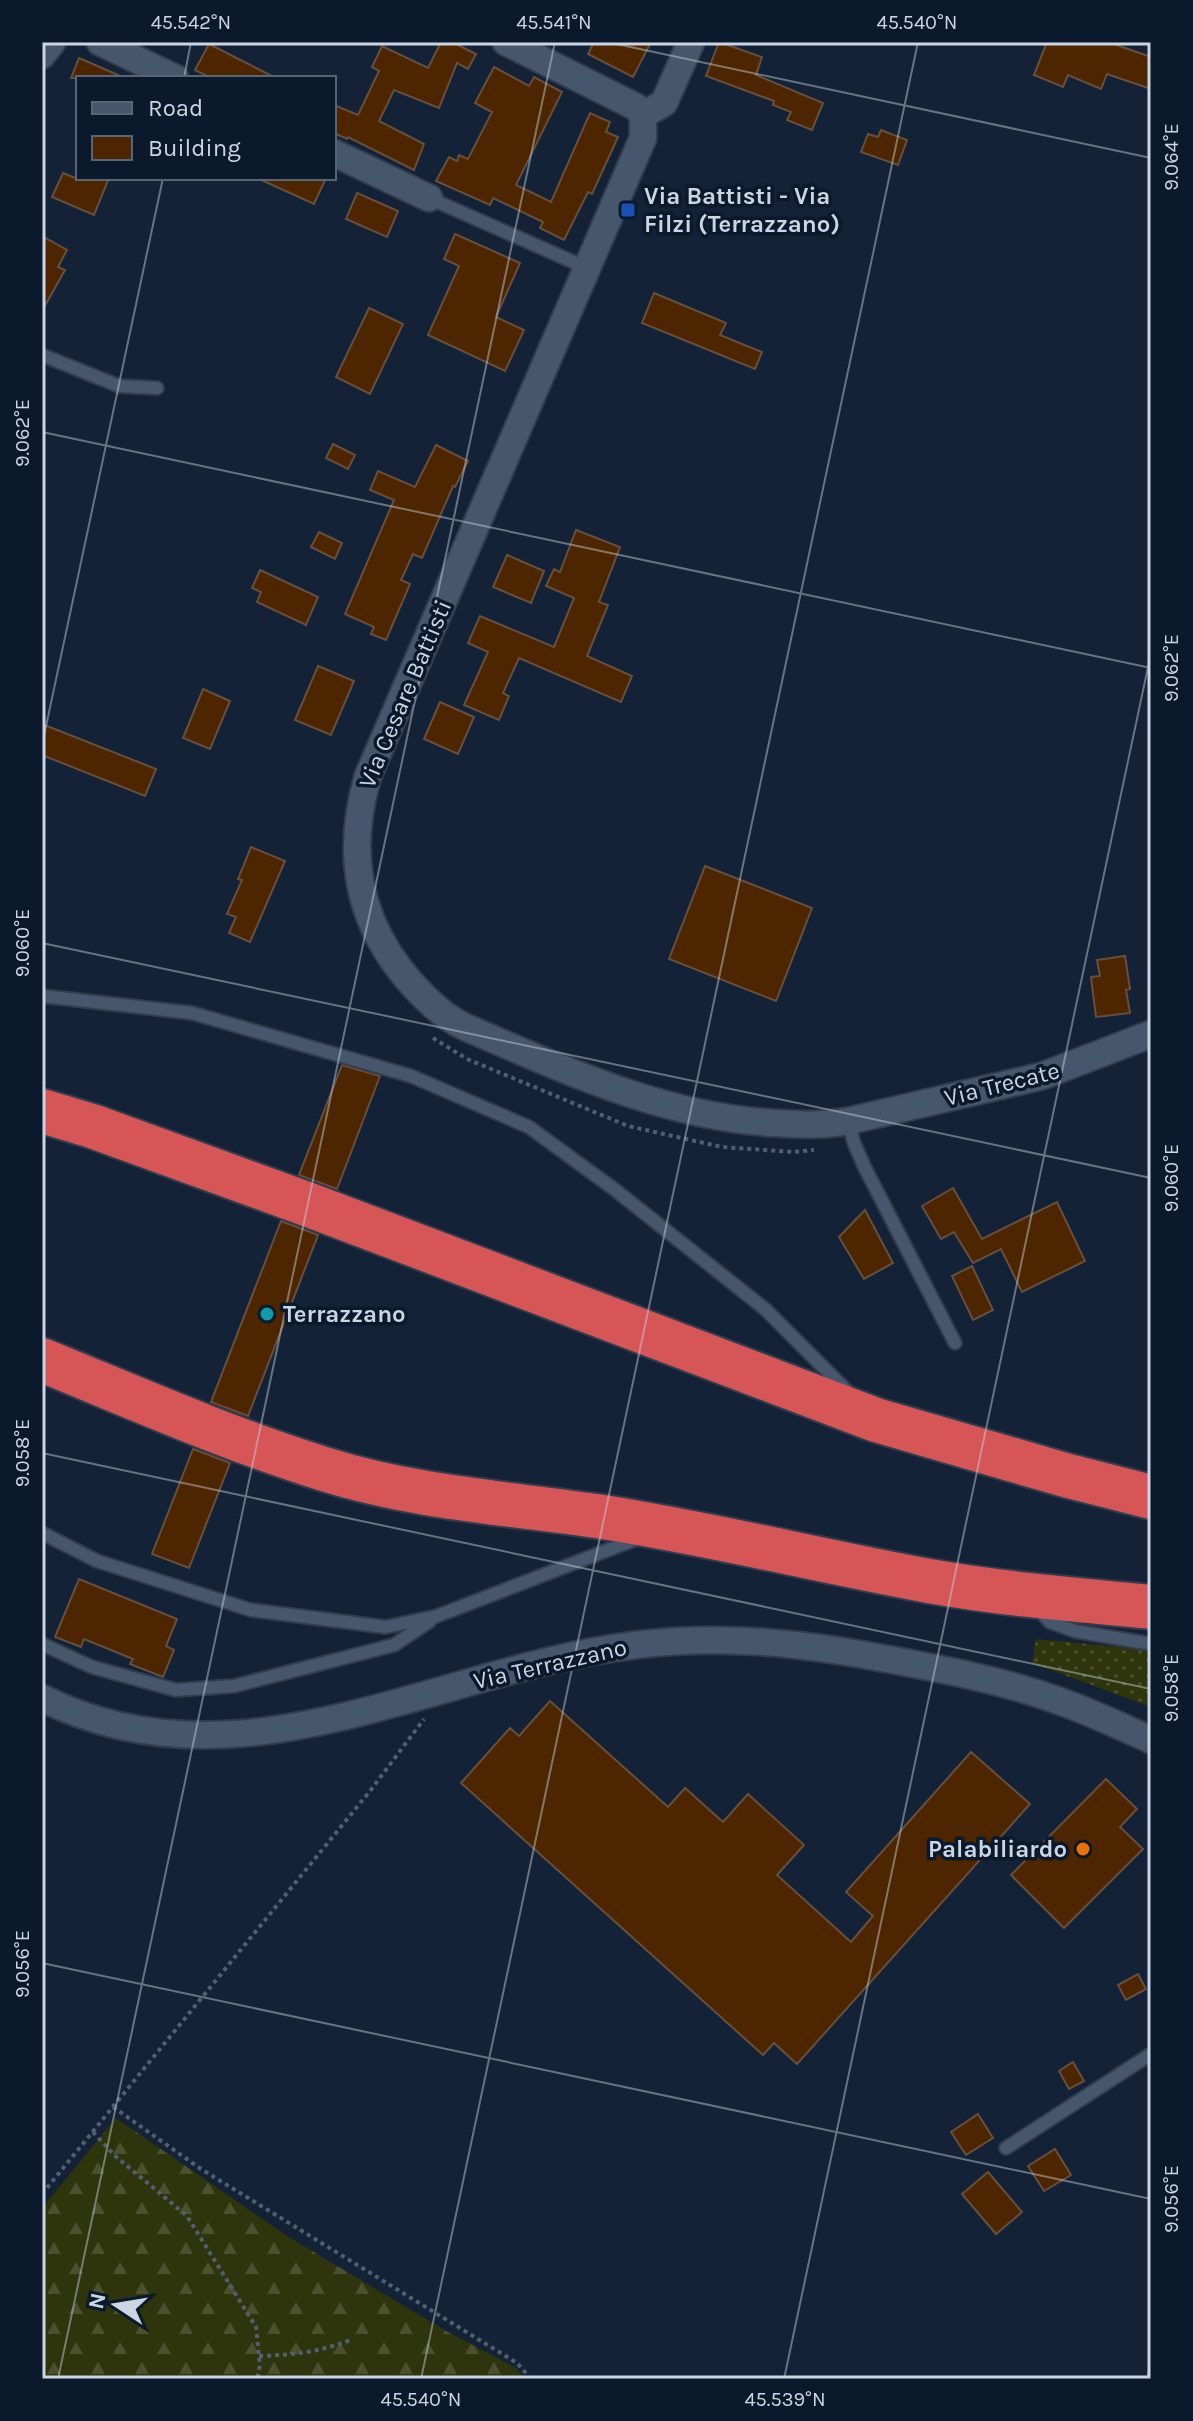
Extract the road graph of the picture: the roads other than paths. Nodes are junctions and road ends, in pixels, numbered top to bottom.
1 (52, 42) edge
2 (100, 42) edge
3 (506, 42) edge
4 (691, 42) edge
5 (42, 55) edge
6 (171, 76) edge
7 (643, 115) junction
8 (336, 154) edge
9 (429, 198) joint
10 (587, 268) junction
11 (42, 355) edge
12 (157, 388) dead end
13 (42, 996) edge
14 (1151, 1034) edge
15 (42, 1111) edge
16 (851, 1132) junction
17 (955, 1343) dead end
18 (42, 1360) edge
19 (876, 1420) junction
20 (1151, 1497) edge
21 (663, 1528) junction
22 (42, 1533) edge
23 (1026, 1596) junction
24 (1151, 1607) edge
25 (437, 1616) junction
26 (42, 1644) edge
27 (1151, 1644) edge
28 (42, 1698) edge
29 (1151, 1740) edge
30 (1151, 2054) edge
31 (1006, 2148) dead end

1 - 5 street
2 - 6 street
3 - 7 street
4 - 7 street
7 - 10 street, Via Cesare Battisti
8 - 9 street
9 - 10 lane
10 - 16 street, Via Cesare Battisti
11 - 12 lane
13 - 19 lane
14 - 16 street, Via Trecate
15 - 19 highway
16 - 17 lane
18 - 21 highway
19 - 20 highway
21 - 23 highway
21 - 25 lane
22 - 25 lane
23 - 24 highway
23 - 27 lane
25 - 26 lane
28 - 29 street, Via Terrazzano
30 - 31 lane

